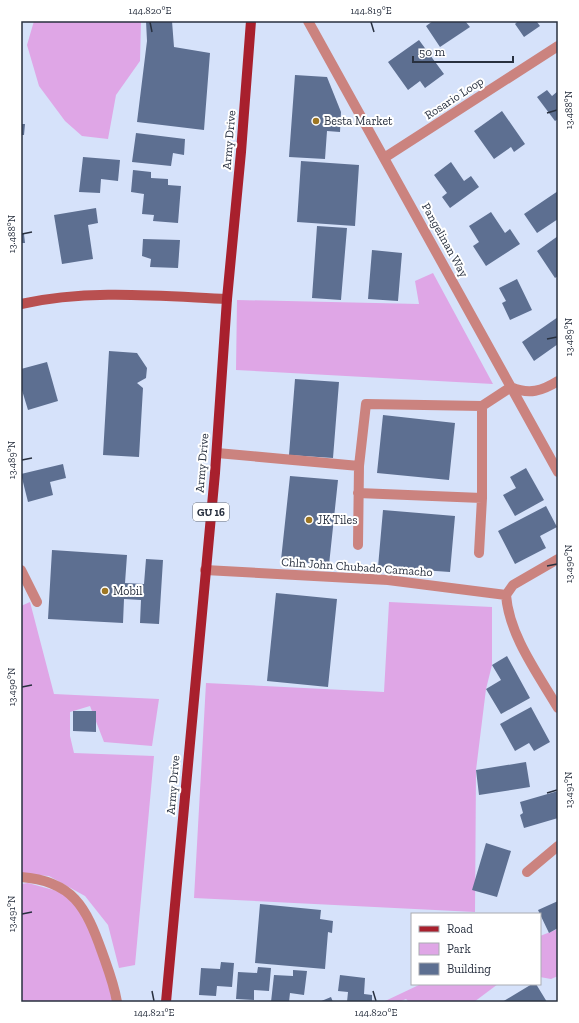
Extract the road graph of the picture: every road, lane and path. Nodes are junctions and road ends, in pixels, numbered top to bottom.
1 (251, 21) edge
2 (308, 21) edge
3 (558, 46) edge
4 (384, 158) junction
5 (227, 299) junction
6 (21, 304) edge
7 (558, 381) edge
8 (511, 387) junction
9 (482, 406) junction
10 (216, 453) junction
11 (359, 466) junction
12 (558, 472) edge
13 (358, 493) junction
14 (482, 498) junction
15 (358, 545) dead end
16 (479, 553) dead end
17 (558, 559) edge
18 (21, 570) edge
19 (206, 570) junction
20 (506, 595) junction
21 (37, 602) dead end
22 (558, 708) edge
23 (558, 846) edge
24 (527, 872) dead end
25 (21, 877) edge
26 (117, 1002) edge
27 (166, 1002) edge

1 - 5 main road, Army Drive / GU 16
2 - 4 street, Pangelinan Way
3 - 4 street, Rosario Loop
4 - 8 street, Pangelinan Way
5 - 6 main road
5 - 10 main road, Army Drive / GU 16
7 - 8 street
8 - 9 street
8 - 12 street, Pangelinan Way
9 - 11 street
9 - 14 street
10 - 11 street
10 - 19 main road, Army Drive / GU 16
11 - 13 street
13 - 14 street
13 - 15 street
14 - 16 street
17 - 20 street
18 - 21 street
19 - 20 street, Chln John Chubado Camacho
19 - 27 main road, Army Drive / GU 16
20 - 22 street
23 - 24 street
25 - 26 street

